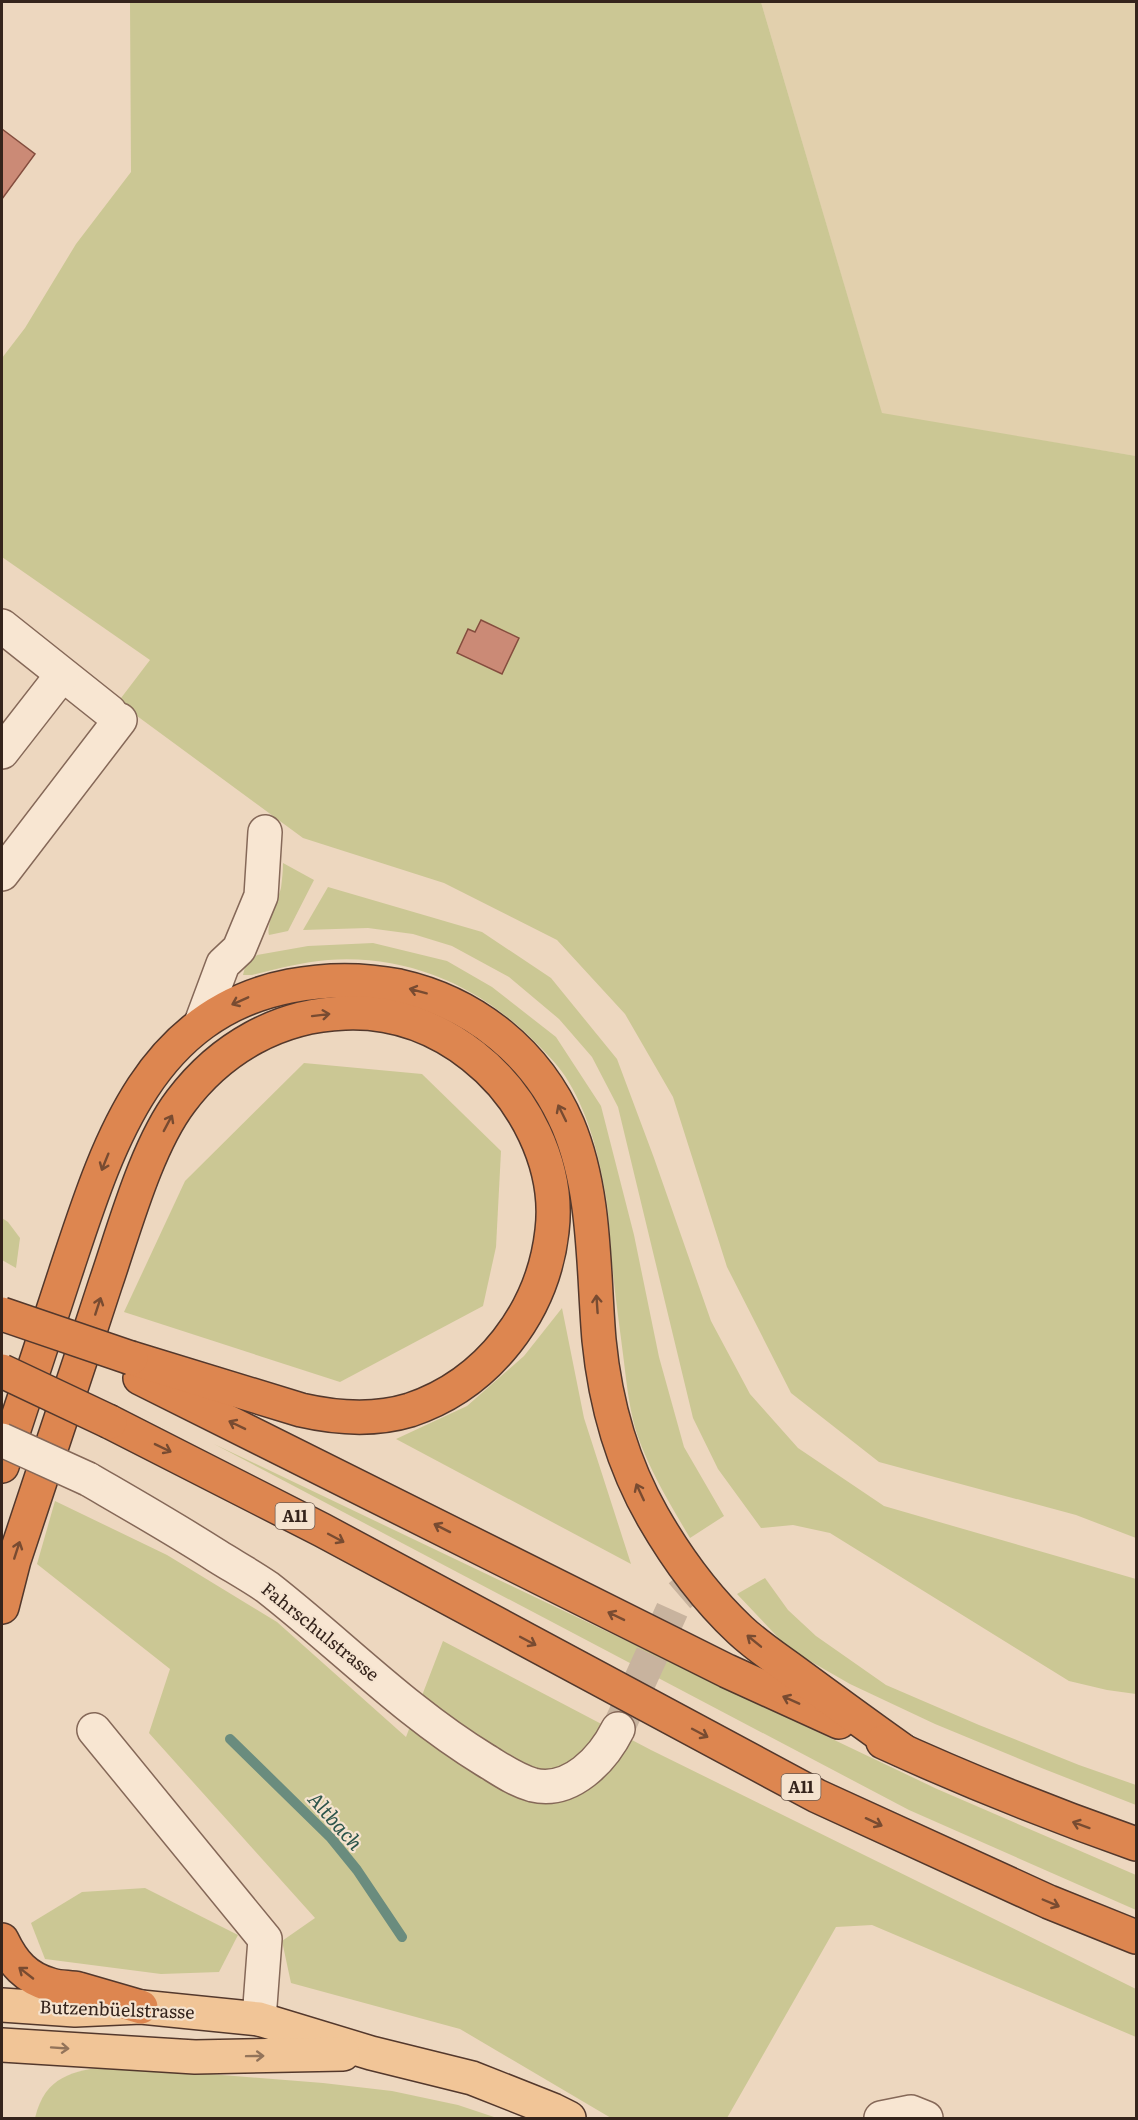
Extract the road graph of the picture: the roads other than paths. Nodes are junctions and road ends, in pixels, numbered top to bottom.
1 (2, 626) edge
2 (62, 675) junction
3 (2, 752) edge
4 (265, 832) dead end
5 (2, 874) edge
6 (201, 1023) junction
7 (2, 1315) edge
8 (128, 1364) junction
9 (2, 1371) edge
10 (2, 1440) edge
11 (2, 1466) edge
12 (2, 1607) edge
13 (618, 1729) tunnel mouth
14 (94, 1730) dead end
15 (902, 1750) junction
16 (1137, 1844) edge
17 (1137, 1937) edge
18 (2, 1940) edge
19 (2, 2005) edge
20 (141, 2007) junction
21 (260, 2019) junction
22 (2, 2045) edge
23 (371, 2053) junction
24 (568, 2118) edge
25 (881, 2118) edge
26 (926, 2118) edge

1 - 2 street
2 - 3 street
2 - 5 street
4 - 6 street
6 -> 11 highway
15 -> 6 highway
7 - 8 highway, bridge
12 -> 8 highway
15 -> 8 highway
9 -> 17 highway, A11, bridge
10 - 13 street, Fahrschulstrasse, bridge
14 - 21 street
16 -> 15 highway
20 -> 18 highway
19 - 20 main road, Butzenbüelstrasse
20 - 21 main road, Butzenbüelstrasse
21 - 23 main road, Butzenbüelstrasse
22 -> 23 main road, Butzenbüelstrasse
23 - 24 main road, Butzenbüelstrasse
25 - 26 street

